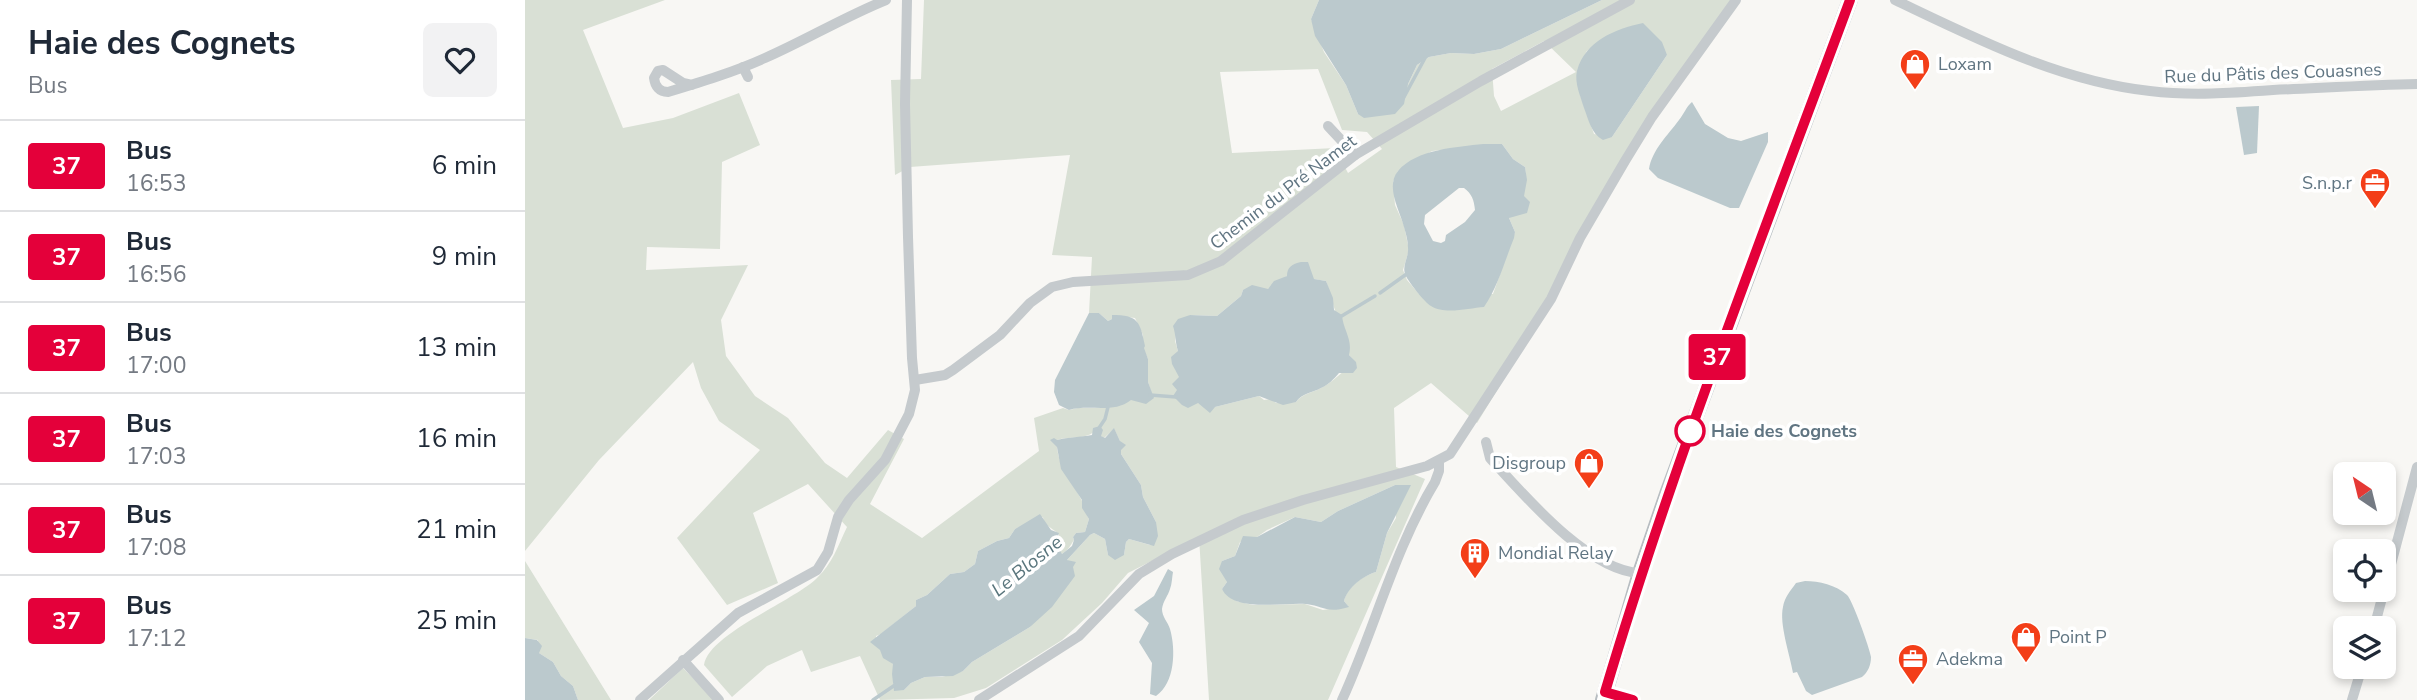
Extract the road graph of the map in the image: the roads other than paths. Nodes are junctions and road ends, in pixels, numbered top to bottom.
1 (886, 0) edge
2 (907, 0) edge
3 (1630, 0) edge
4 (1736, 0) edge
5 (1850, 0) edge
6 (1895, 0) edge
7 (2417, 84) edge
8 (692, 85) dead end
9 (1328, 125) dead end
10 (1355, 155) junction
11 (915, 380) junction
12 (1486, 442) dead end
13 (1439, 461) junction
14 (2417, 467) edge
15 (1640, 573) junction
16 (2377, 616) edge
17 (683, 660) junction
18 (2359, 679) edge
19 (1604, 696) edge
20 (640, 700) edge
21 (719, 700) edge
22 (979, 700) edge
23 (1342, 700) edge
24 (1633, 700) edge
25 (2352, 700) edge

1 - 8 street
2 - 11 street
3 - 10 street, Chemin du Pré Namet
4 - 13 street
5 - 15 main road
6 - 7 street, Rue du Pâtis des Couasnes
9 - 10 street
10 - 11 street, Chemin du Pré Namet
11 - 17 street
12 - 15 street
13 - 22 street
13 - 23 street
14 - 16 street
15 - 19 main road
17 - 20 street
17 - 21 street
18 - 25 street
19 - 24 street

